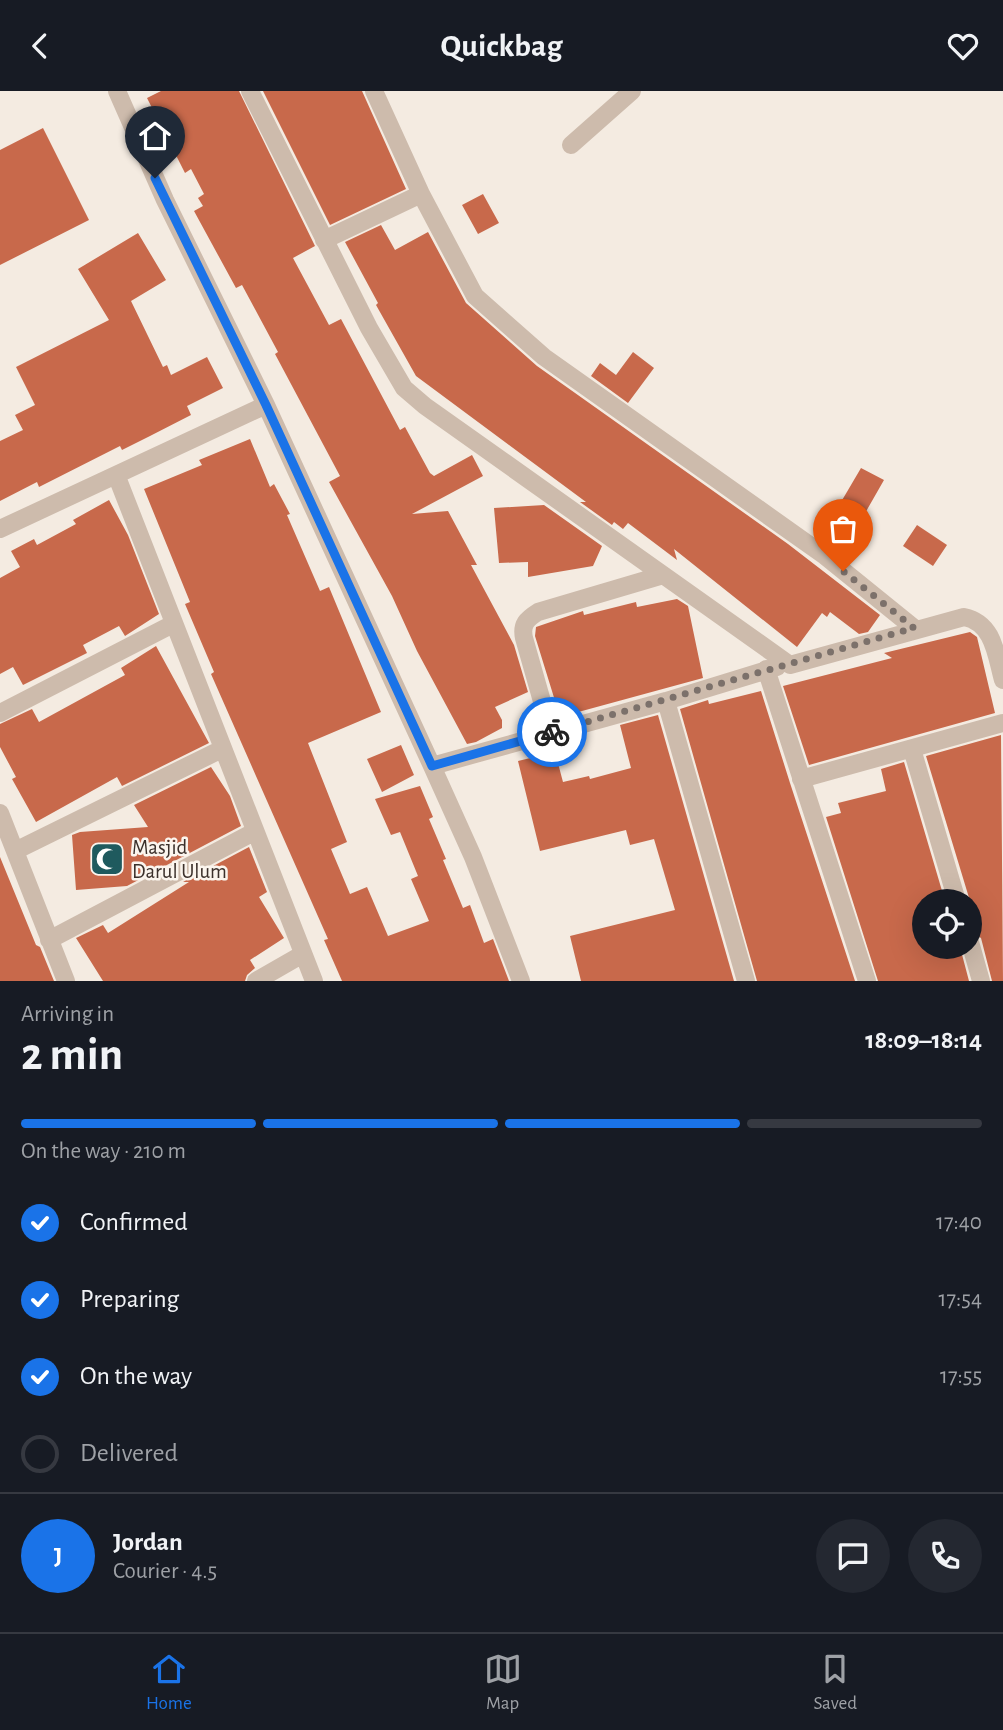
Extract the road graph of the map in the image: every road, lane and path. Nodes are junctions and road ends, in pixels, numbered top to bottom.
1 (117, 91) edge
2 (250, 91) edge
3 (374, 91) edge
4 (632, 91) edge
5 (571, 145) dead end
6 (421, 194) junction
7 (324, 240) junction
8 (266, 405) junction
9 (117, 477) junction
10 (0, 529) edge
11 (663, 575) junction
12 (173, 624) junction
13 (914, 628) junction
14 (790, 665) junction
15 (766, 669) junction
16 (1003, 680) edge
17 (666, 701) junction
18 (0, 713) edge
19 (1003, 723) edge
20 (551, 733) junction
21 (912, 748) junction
22 (222, 749) junction
23 (432, 766) junction
24 (801, 779) junction
25 (0, 813) edge
26 (254, 832) junction
27 (15, 851) junction
28 (953, 889) edge
29 (49, 940) junction
30 (303, 954) junction
31 (975, 959) edge
32 (66, 981) edge
33 (256, 981) edge
34 (314, 981) edge
35 (521, 981) edge
36 (746, 981) edge
37 (867, 981) edge
38 (981, 981) edge

1 - 8 street
2 - 7 street
3 - 6 street
4 - 5 street
6 - 7 street
6 - 13 street
7 - 11 street
8 - 9 street
8 - 23 street
9 - 10 street
9 - 12 street
11 - 14 street
11 - 20 street
12 - 18 street
12 - 22 street
13 - 14 street
13 - 16 street
14 - 15 street
15 - 17 street
15 - 24 street
17 - 20 street
17 - 36 street
19 - 21 street
20 - 23 street
21 - 24 street
21 - 28 street
22 - 26 street
22 - 27 street
23 - 35 street
24 - 37 street
25 - 27 street
26 - 29 street
26 - 30 street
27 - 29 street
29 - 32 street
30 - 33 street
30 - 34 street
31 - 38 street

